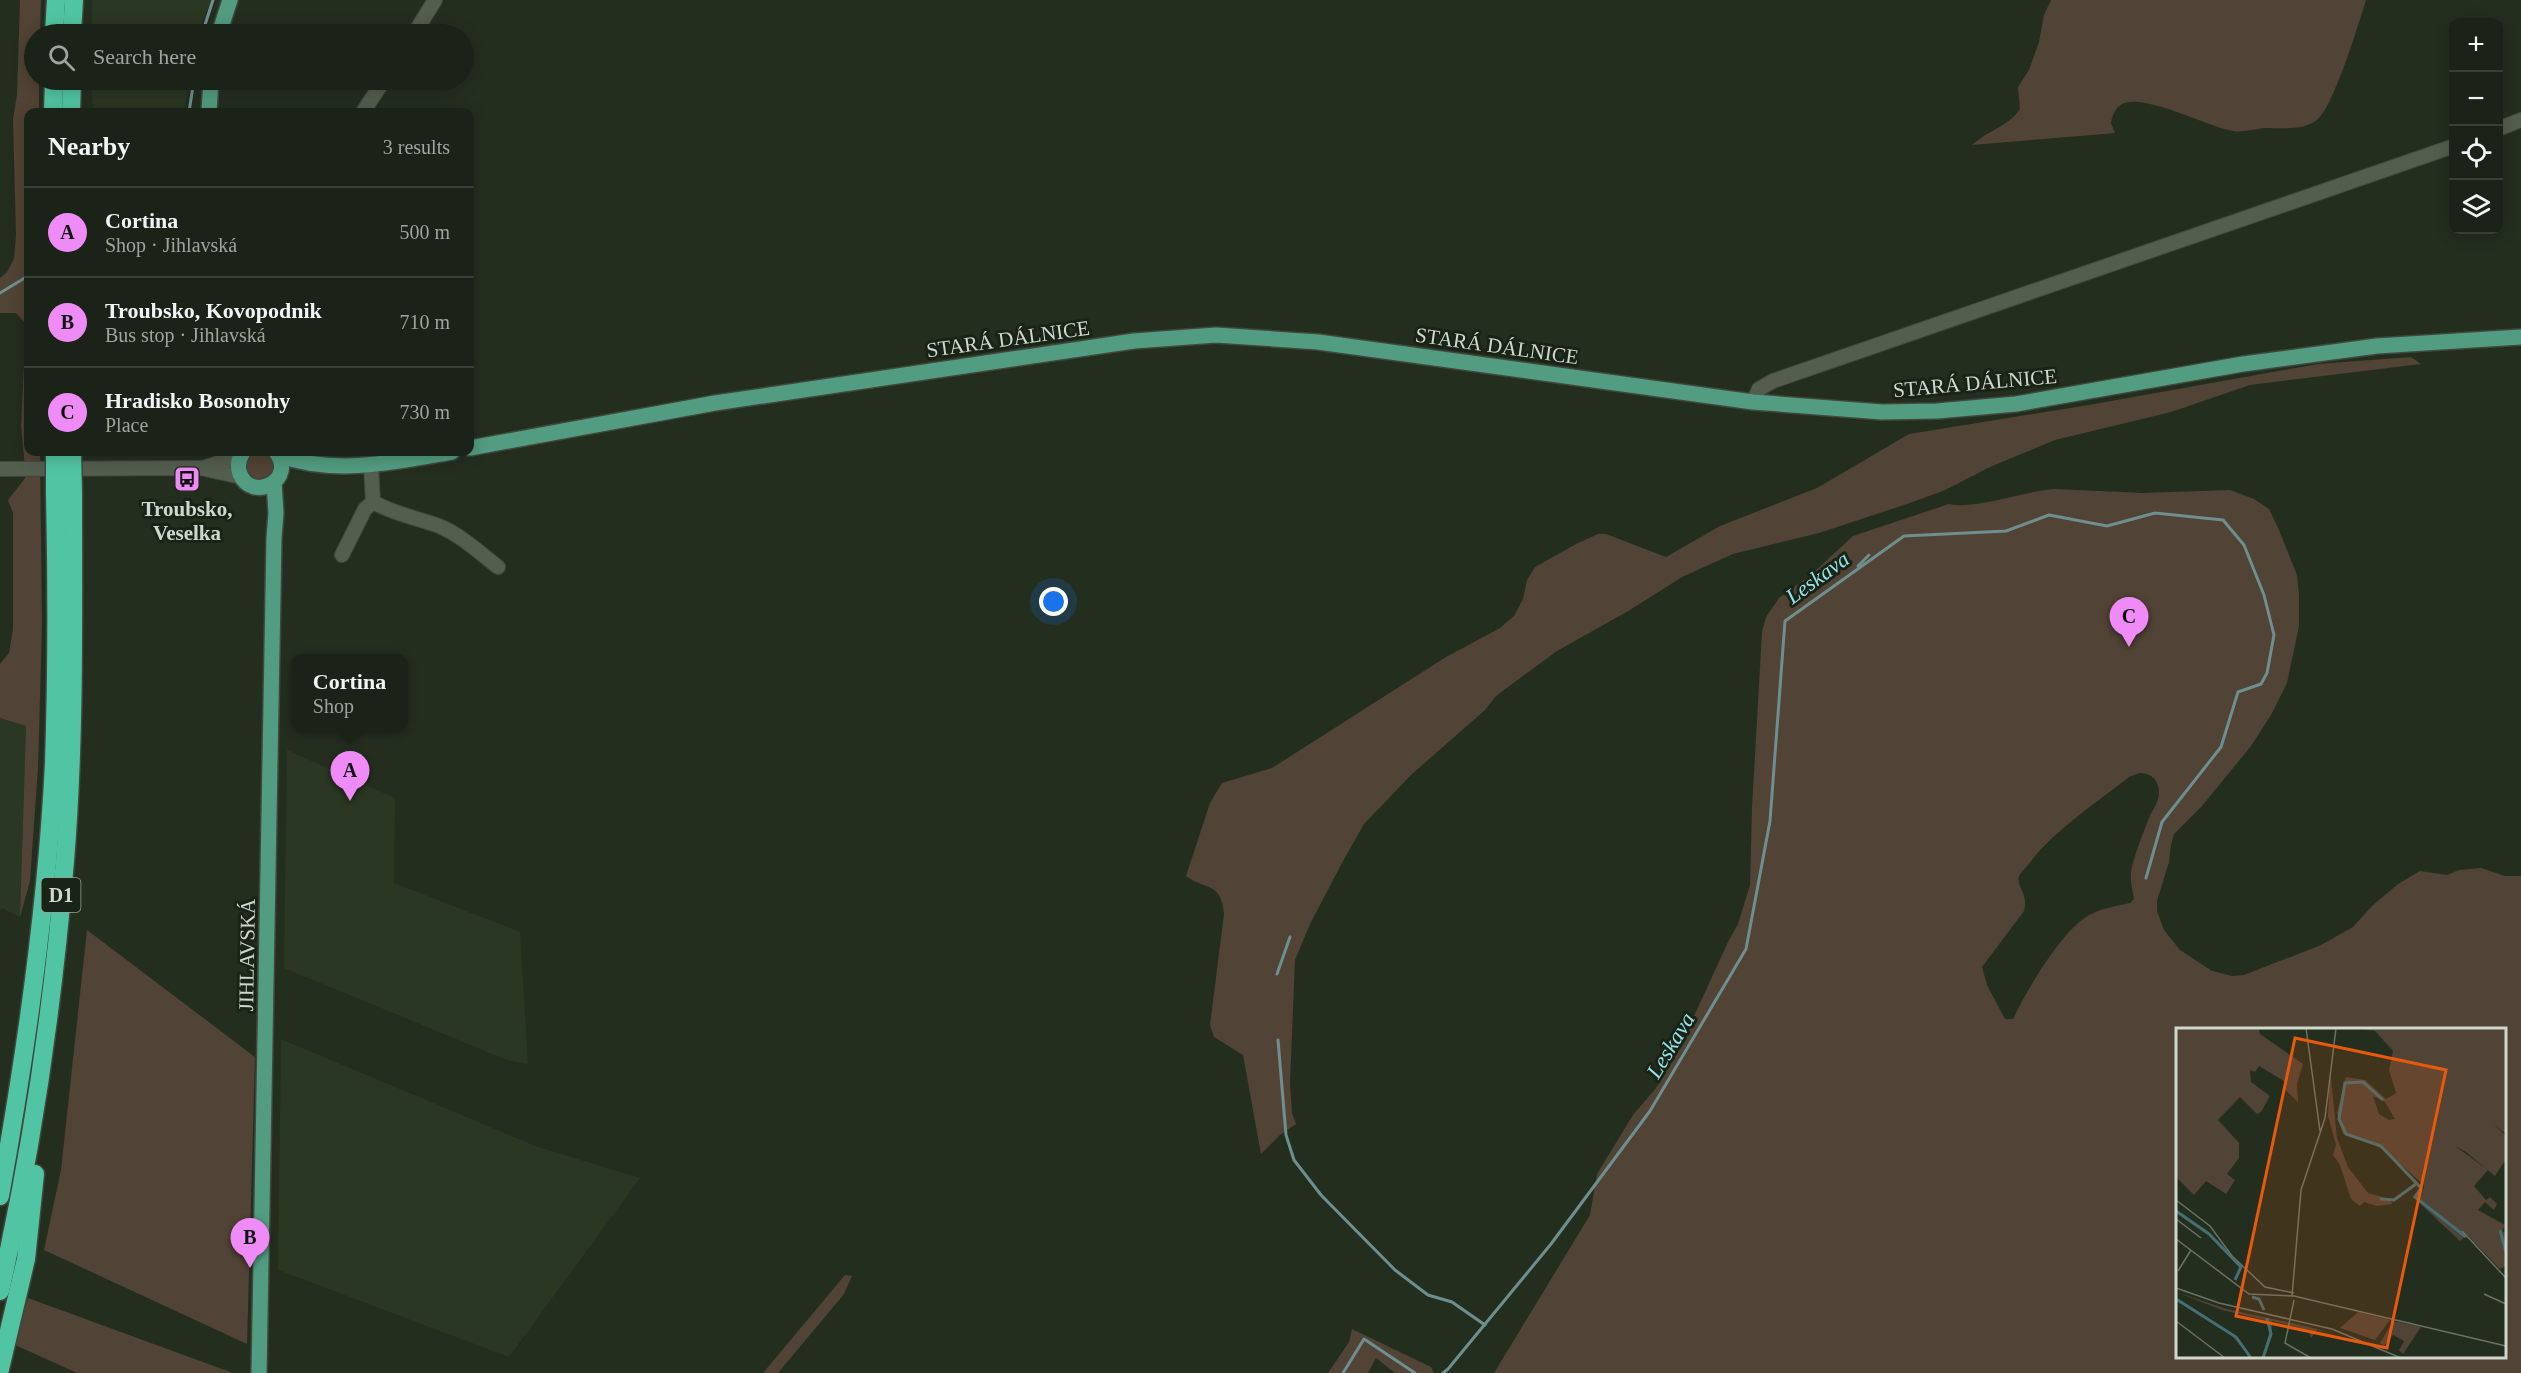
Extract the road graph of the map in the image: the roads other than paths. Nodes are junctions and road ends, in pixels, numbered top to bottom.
1 (56, 0) edge
2 (74, 0) edge
3 (230, 0) edge
4 (435, 0) edge
5 (55, 24) edge
6 (73, 24) edge
7 (222, 24) edge
8 (420, 24) edge
9 (54, 90) edge
10 (72, 90) edge
11 (210, 90) edge
12 (377, 90) edge
13 (53, 108) edge
14 (71, 108) edge
15 (209, 108) edge
16 (366, 108) edge
17 (2521, 120) edge
18 (2503, 127) edge
19 (2449, 148) edge
20 (2521, 337) edge
21 (1753, 402) junction
22 (474, 447) edge
23 (56, 456) edge
24 (71, 456) edge
25 (236, 456) edge
26 (242, 456) edge
27 (278, 456) edge
28 (427, 456) edge
29 (305, 458) edge
30 (371, 465) junction
31 (201, 468) junction
32 (0, 469) edge
33 (241, 477) junction
34 (277, 479) junction
35 (256, 488) junction
36 (64, 494) junction
37 (373, 502) junction
38 (274, 538) junction
39 (342, 555) dead end
40 (498, 567) dead end
41 (27, 1028) junction
42 (38, 1082) junction
43 (0, 1124) edge
44 (0, 1196) edge
45 (0, 1291) edge
46 (0, 1369) edge
47 (259, 1373) edge

1 - 5 highway
2 - 6 highway
3 - 7 main road
4 - 8 street
9 - 13 highway
10 - 14 highway
11 - 15 main road
12 - 16 street
17 - 18 street
19 - 21 street
20 - 21 main road, STARÁ DÁLNICE
21 - 22 main road, STARÁ DÁLNICE
23 - 36 highway, D1, bridge
24 - 36 highway, D1, bridge
25 - 31 street
26 - 33 main road
27 - 34 main road, JIHLAVSKÁ
28 - 30 main road
29 - 30 main road
29 - 34 main road
30 - 37 street
31 - 32 street
31 - 33 street
33 - 35 main road, JIHLAVSKÁ
34 - 35 main road
34 - 38 main road, JIHLAVSKÁ
35 - 38 main road, JIHLAVSKÁ
36 - 41 highway, D1
36 - 42 highway, D1
37 - 39 street
37 - 40 street
38 - 47 main road, JIHLAVSKÁ
41 - 43 highway
41 - 44 highway, D1
42 - 45 highway, D1
42 - 46 highway

